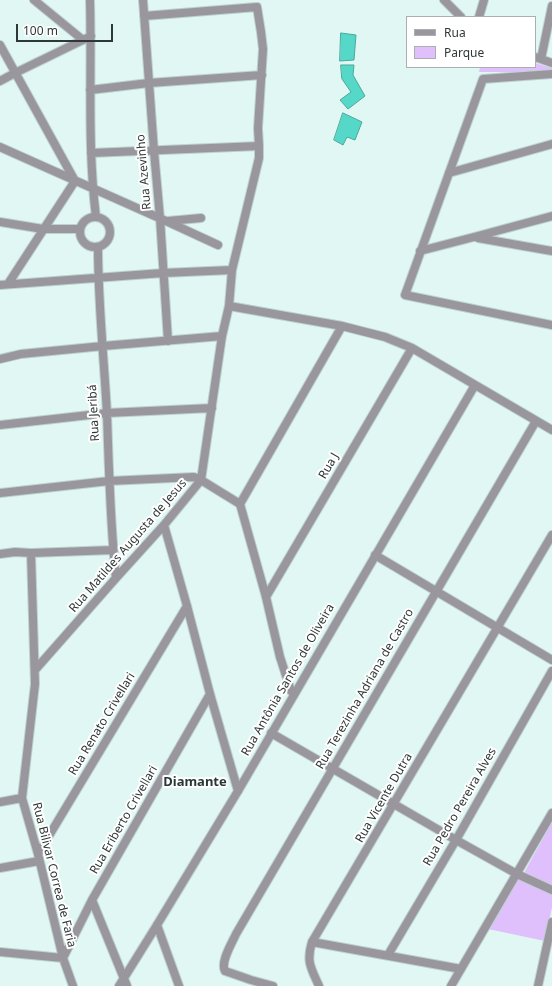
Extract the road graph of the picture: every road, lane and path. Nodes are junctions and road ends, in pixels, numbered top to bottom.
1 (34, 0) edge
2 (90, 0) edge
3 (144, 0) edge
4 (444, 0) edge
5 (484, 0) edge
6 (552, 6) edge
7 (144, 16) junction
8 (460, 16) edge
9 (480, 16) edge
10 (91, 36) junction
11 (83, 40) junction
12 (0, 45) edge
13 (538, 58) edge
14 (552, 63) edge
15 (15, 73) junction
16 (552, 74) edge
17 (262, 75) junction
18 (0, 81) edge
19 (149, 83) junction
20 (90, 90) junction
21 (552, 144) edge
22 (259, 146) junction
23 (0, 147) edge
24 (154, 151) junction
25 (91, 153) junction
26 (449, 173) junction
27 (75, 181) junction
28 (92, 188) junction
29 (552, 216) edge
30 (96, 217) junction
31 (201, 218) dead end
32 (163, 220) junction
33 (0, 222) edge
34 (43, 229) junction
35 (80, 229) junction
36 (474, 237) junction
37 (218, 245) dead end
38 (98, 247) junction
39 (420, 251) junction
40 (552, 251) edge
41 (232, 270) junction
42 (163, 273) junction
43 (98, 278) junction
44 (4, 284) edge
45 (229, 306) junction
46 (552, 325) edge
47 (342, 326) junction
48 (222, 336) junction
49 (168, 341) junction
50 (102, 346) junction
51 (412, 348) junction
52 (0, 359) edge
53 (475, 385) junction
54 (212, 408) junction
55 (107, 413) junction
56 (536, 420) junction
57 (0, 425) edge
58 (552, 430) edge
59 (201, 480) junction
60 (109, 481) junction
61 (0, 493) edge
62 (240, 504) junction
63 (164, 525) junction
64 (552, 535) edge
65 (113, 550) junction
66 (30, 553) junction
67 (0, 554) edge
68 (375, 555) junction
69 (116, 578) junction
70 (436, 592) junction
71 (266, 597) junction
72 (187, 606) junction
73 (497, 628) junction
74 (552, 660) edge
75 (35, 670) junction
76 (552, 671) edge
77 (210, 694) junction
78 (294, 694) junction
79 (271, 733) junction
80 (332, 769) junction
81 (238, 791) junction
82 (22, 798) junction
83 (0, 802) edge
84 (394, 805) junction
85 (552, 813) edge
86 (456, 840) junction
87 (39, 858) junction
88 (0, 868) edge
89 (517, 874) junction
90 (552, 890) edge
91 (92, 900) junction
92 (552, 922) edge
93 (157, 925) junction
94 (312, 942) junction
95 (550, 946) edge
96 (0, 952) edge
97 (388, 955) junction
98 (63, 958) junction
99 (461, 969) junction
100 (126, 982) edge
101 (73, 986) edge
102 (119, 986) edge
103 (179, 986) edge
104 (273, 986) edge
105 (319, 986) edge
106 (452, 986) edge
107 (538, 986) edge

1 - 11 street
2 - 10 street
3 - 7 street, Rua Azevinho
4 - 8 street
5 - 9 street
6 - 13 street
7 - 17 street, Rua Matildes Augusta de Jesus
7 - 19 street, Rua Azevinho
10 - 11 street
10 - 20 street
11 - 15 street
12 - 15 street
13 - 14 street
15 - 18 street
15 - 27 street
16 - 26 street
17 - 19 street
17 - 22 street, Rua Matildes Augusta de Jesus
19 - 20 street
19 - 24 street, Rua Azevinho
20 - 25 street
21 - 26 street
22 - 24 street
22 - 41 street, Rua Matildes Augusta de Jesus
23 - 27 street
24 - 25 street
24 - 32 street, Rua Azevinho
25 - 28 street
26 - 39 street
27 - 28 street
27 - 34 street
28 - 30 street
28 - 32 street
29 - 36 street
30 - 35 street
30 - 38 street
31 - 32 street
32 - 37 street
32 - 42 street, Rua Azevinho
33 - 34 street
34 - 35 street
34 - 44 street
35 - 38 street
36 - 39 street
36 - 40 street
38 - 43 street, Rua Jeribá
39 - 46 street
41 - 42 street
41 - 45 street, Rua Matildes Augusta de Jesus
42 - 43 street
42 - 49 street, Rua Azevinho
43 - 44 street
43 - 50 street, Rua Jeribá
45 - 47 street
45 - 48 street, Rua Matildes Augusta de Jesus
47 - 51 street
47 - 62 street
48 - 49 street
48 - 54 street, Rua Matildes Augusta de Jesus
49 - 50 street
50 - 52 street
50 - 55 street, Rua Jeribá
51 - 53 street
51 - 71 street, Rua J
53 - 56 street
53 - 68 street, Rua Antônia Santos de Oliveira
54 - 55 street
54 - 59 street, Rua Matildes Augusta de Jesus
55 - 57 street
55 - 60 street, Rua Jeribá
56 - 58 street
56 - 70 street, Rua Terezinha Adriana de Castro
59 - 60 street
59 - 62 street
59 - 63 street, Rua Matildes Augusta de Jesus
60 - 61 street
60 - 65 street, Rua Jeribá
62 - 71 street
63 - 69 street, Rua Matildes Augusta de Jesus
63 - 72 street
64 - 73 street, Rua Vicente Dutra
65 - 66 street
65 - 69 street, Rua Jeribá
66 - 67 street
66 - 75 street, Rua Bilivar Correa de Faria
68 - 70 street
68 - 78 street, Rua Antônia Santos de Oliveira
69 - 75 street, Rua Matildes Augusta de Jesus
70 - 73 street
70 - 80 street, Rua Terezinha Adriana de Castro
71 - 78 street
72 - 77 street
72 - 87 street, Rua Renato Crivellari
73 - 74 street
73 - 84 street, Rua Vicente Dutra
75 - 82 street, Rua Bilivar Correa de Faria
76 - 86 street, Rua Pedro Pereira Alves
77 - 81 street
77 - 91 street, Rua Eriberto Crivellari
78 - 79 street, Rua Antônia Santos de Oliveira
79 - 80 street
79 - 81 street, Rua Antônia Santos de Oliveira
80 - 84 street
80 - 104 street, Rua Terezinha Adriana de Castro
81 - 93 street, Rua Antônia Santos de Oliveira
82 - 83 street
82 - 87 street, Rua Bilivar Correa de Faria
84 - 86 street
84 - 94 street, Rua Vicente Dutra
85 - 89 street
86 - 89 street
86 - 97 street, Rua Pedro Pereira Alves
87 - 88 street
87 - 98 street, Rua Bilivar Correa de Faria
89 - 90 street
89 - 99 street
91 - 98 street, Rua Eriberto Crivellari
91 - 100 street
92 - 95 street
93 - 100 street, Rua Antônia Santos de Oliveira
93 - 103 street
94 - 97 street
94 - 105 street
95 - 107 street
96 - 98 street
97 - 99 street
98 - 101 street, Rua Bilivar Correa de Faria
99 - 106 street
100 - 102 street, Rua Antônia Santos de Oliveira

